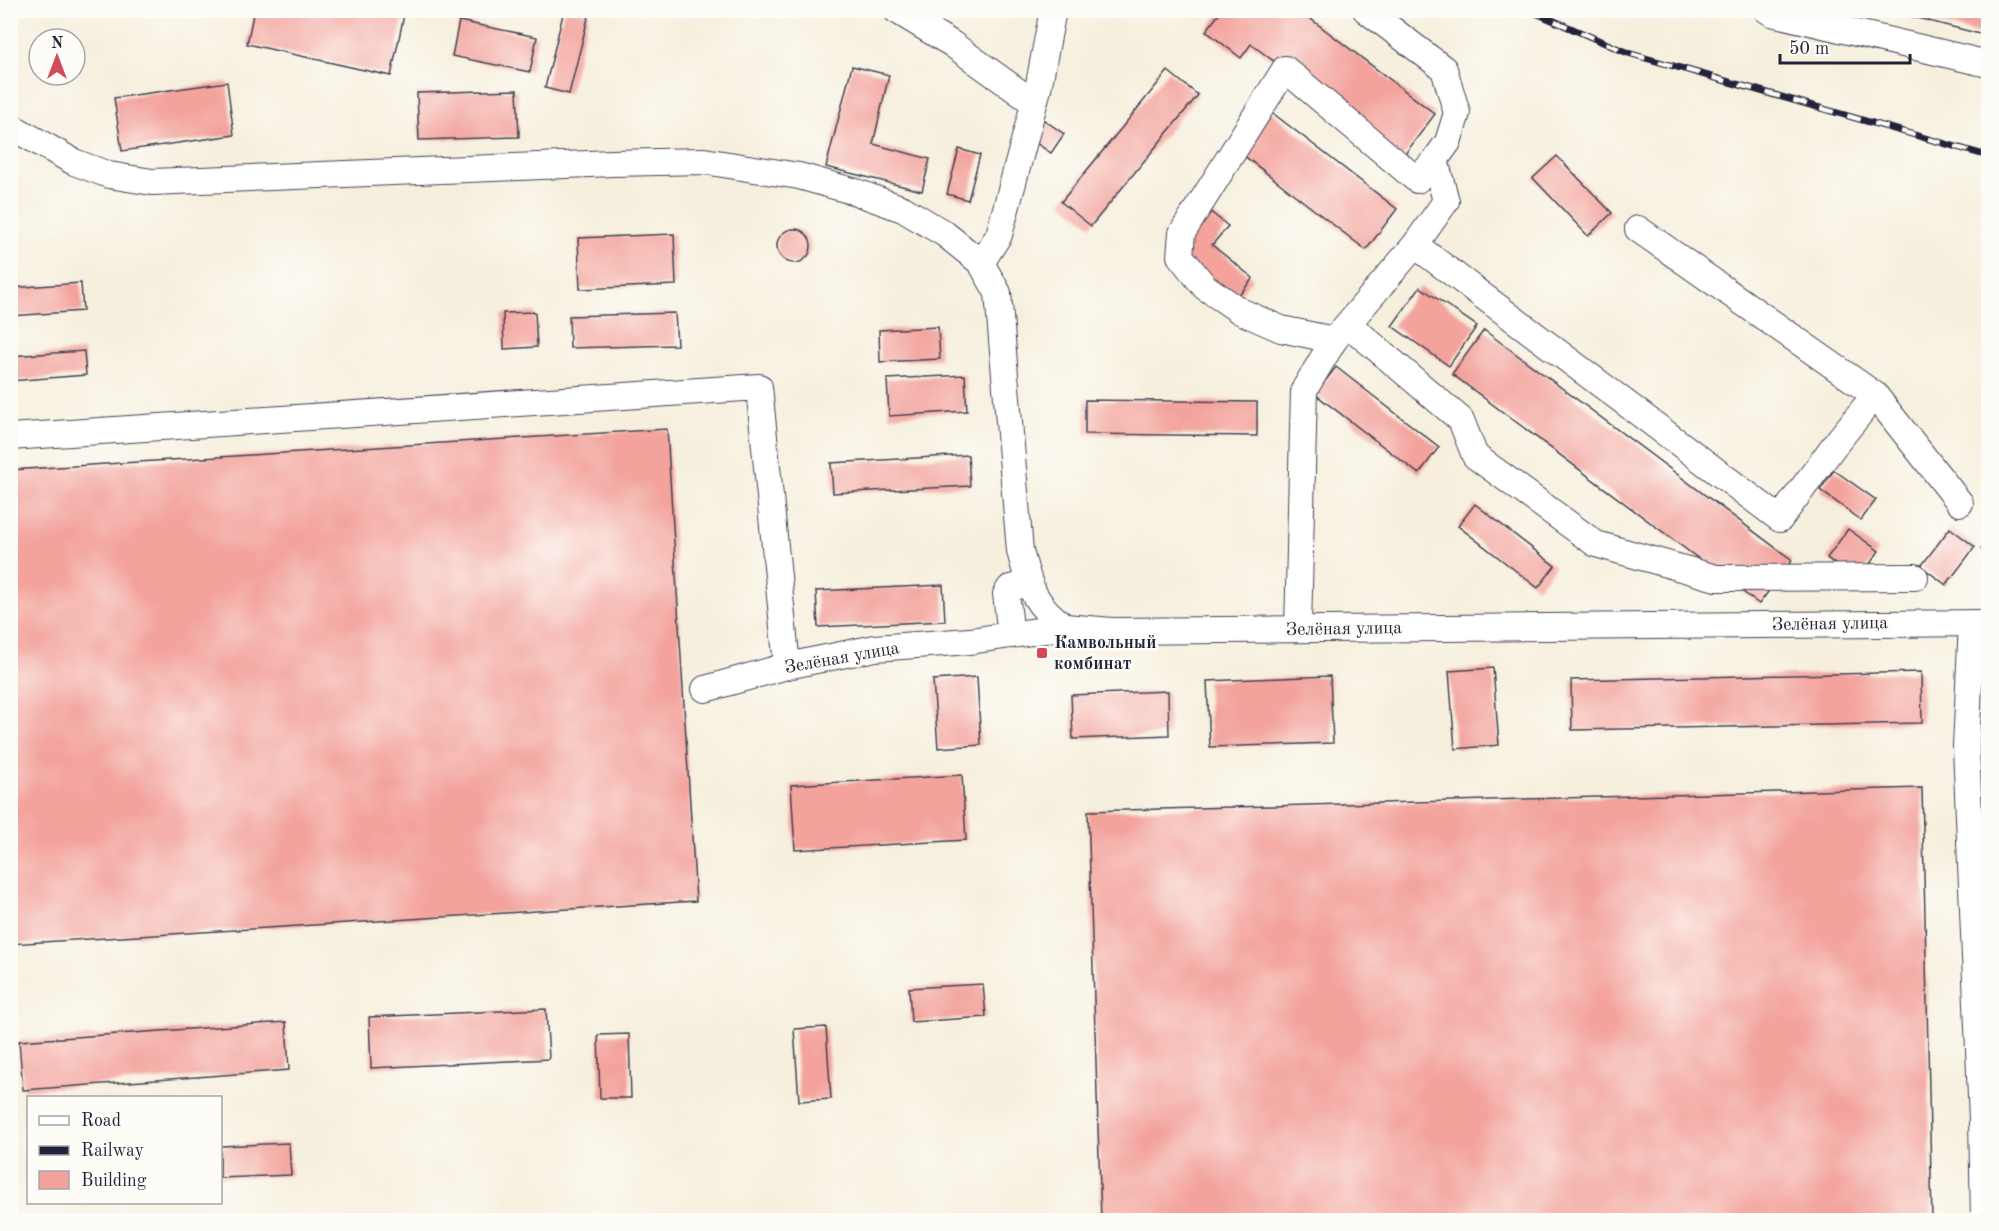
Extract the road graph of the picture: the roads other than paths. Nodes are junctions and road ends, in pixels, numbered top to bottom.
1 (896, 10) edge
2 (1053, 10) edge
3 (1366, 10) edge
4 (1767, 10) edge
5 (1989, 64) edge
6 (1034, 103) junction
7 (10, 126) edge
8 (34, 140) junction
9 (10, 151) edge
10 (1436, 160) junction
11 (1638, 229) dead end
12 (1415, 245) junction
13 (981, 263) junction
14 (1341, 332) junction
15 (1875, 395) junction
16 (10, 438) edge
17 (1960, 503) dead end
18 (1915, 577) dead end
19 (1029, 583) junction
20 (1980, 623) edge
21 (1065, 627) junction
22 (1298, 629) junction
23 (1011, 635) junction
24 (787, 666) junction
25 (705, 689) dead end
26 (1984, 1221) edge

1 - 6 street
2 - 6 street
3 - 10 street
4 - 5 street
6 - 13 street
7 - 8 street
8 - 9 street
8 - 13 street
10 - 12 street
10 - 14 street
11 - 15 street
12 - 14 street
12 - 15 street
13 - 19 street
14 - 18 street
14 - 22 street
15 - 17 street
16 - 24 street
19 - 21 street
19 - 23 street
20 - 22 street, Зелёная улица
20 - 26 street
21 - 22 street, Зелёная улица
21 - 23 street, Зелёная улица
23 - 24 street, Зелёная улица
24 - 25 street, Зелёная улица

